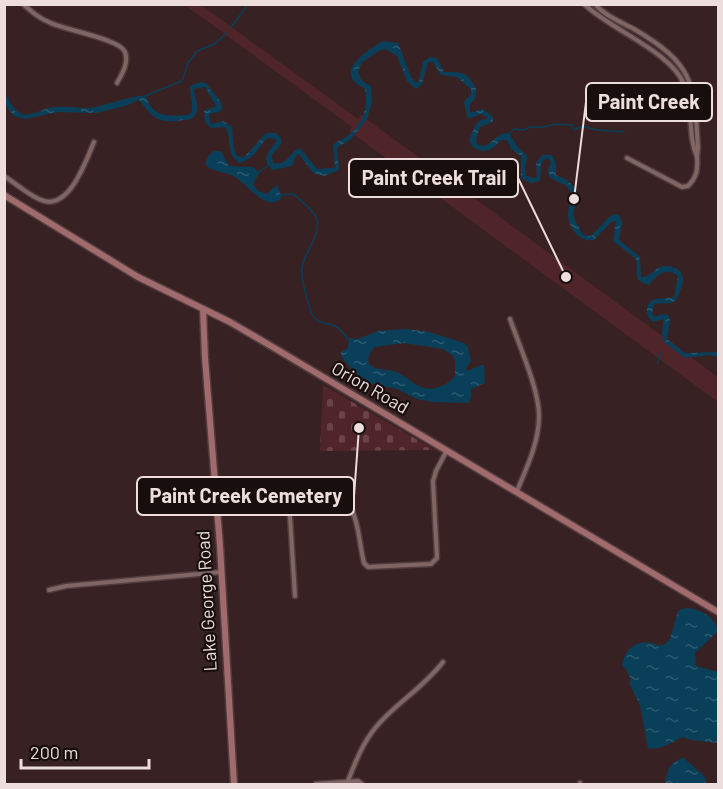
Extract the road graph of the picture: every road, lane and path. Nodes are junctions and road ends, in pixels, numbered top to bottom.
1 (23, 4) edge
2 (584, 4) edge
3 (595, 5) edge
4 (590, 10) junction
5 (674, 59) junction
6 (669, 64) junction
7 (117, 83) dead end
8 (94, 142) dead end
9 (697, 157) junction
10 (627, 158) dead end
11 (4, 176) edge
12 (4, 195) edge
13 (203, 309) junction
14 (510, 319) dead end
15 (447, 450) junction
16 (288, 485) junction
17 (215, 486) junction
18 (517, 491) junction
19 (221, 572) junction
20 (49, 590) dead end
21 (295, 596) dead end
22 (718, 612) edge
23 (443, 662) dead end
24 (348, 781) junction
25 (234, 784) edge
26 (316, 784) edge
27 (362, 784) edge

1 - 7 street
2 - 4 street
3 - 4 street
3 - 5 street
4 - 6 street
5 - 6 street
5 - 9 street
6 - 9 street
8 - 11 street
9 - 10 street
12 - 13 main road, Orion Road
13 - 15 main road, Orion Road
13 - 17 main road, Lake George Road
14 - 18 street
15 - 16 street
15 - 18 main road, Orion Road
16 - 17 street
16 - 21 street
17 - 19 main road, Lake George Road
18 - 22 main road, Orion Road
19 - 20 street
19 - 25 main road, Lake George Road
23 - 24 street
24 - 26 street
24 - 27 street

